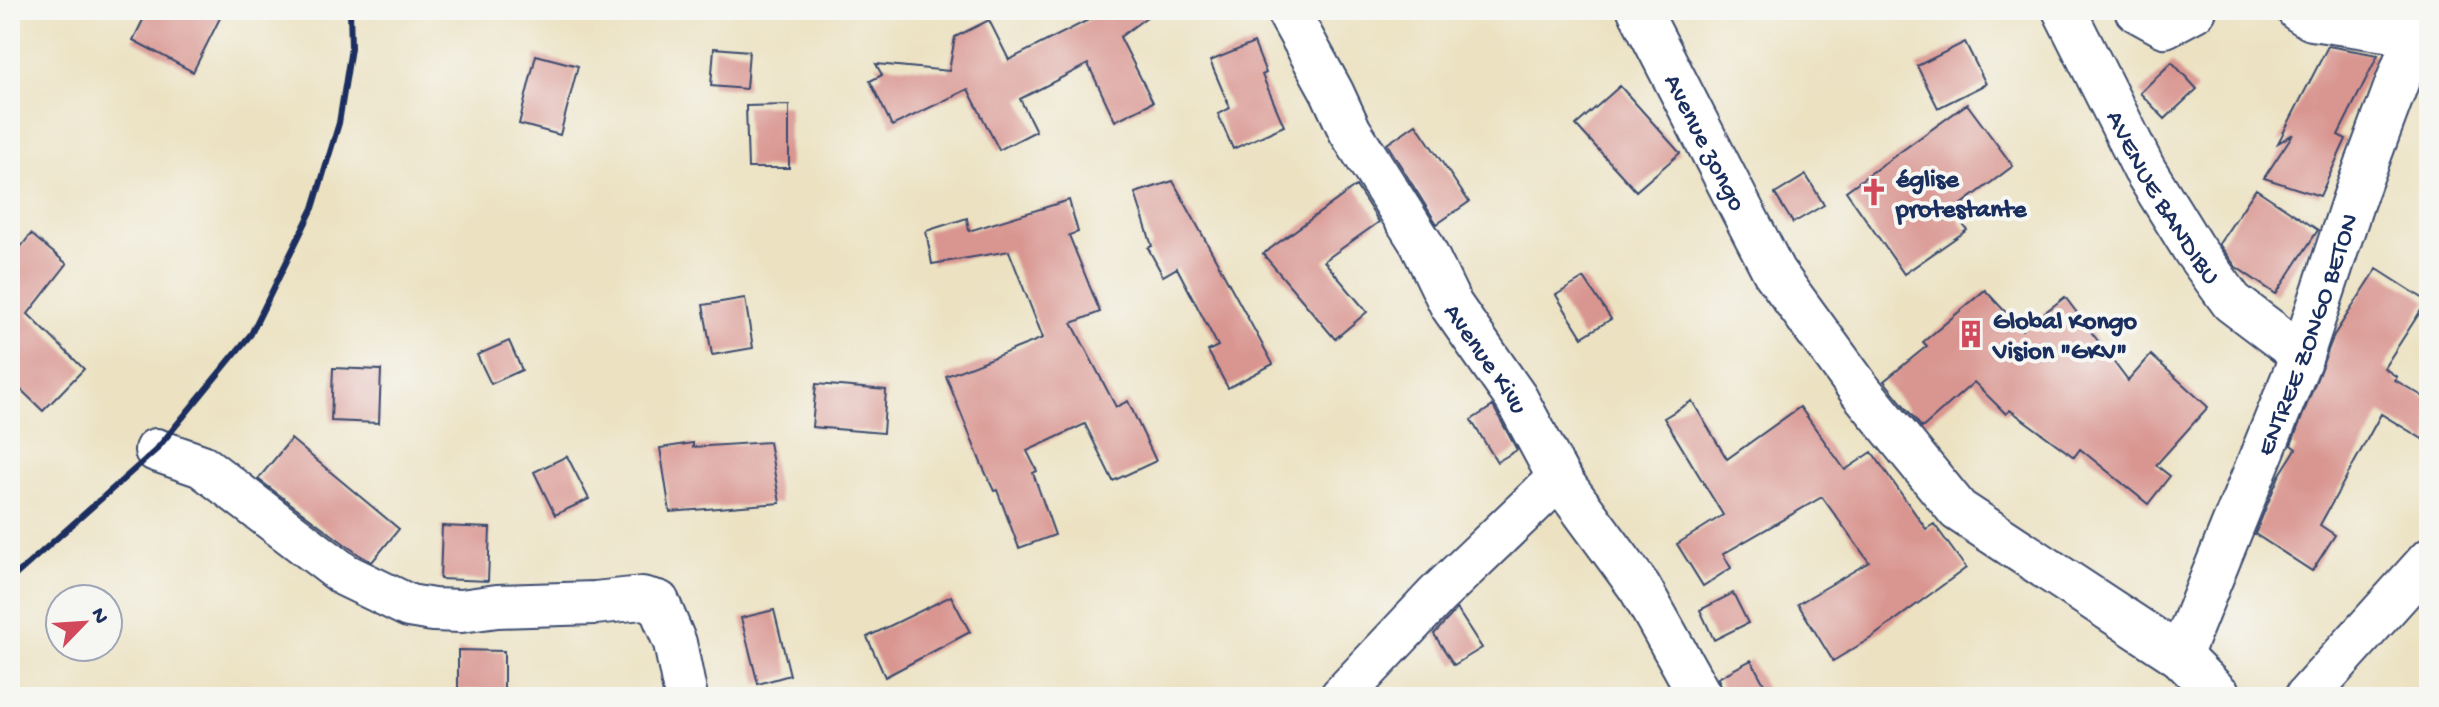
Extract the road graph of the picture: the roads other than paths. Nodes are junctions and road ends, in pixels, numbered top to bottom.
1 (1287, 10) edge
2 (1639, 10) edge
3 (2064, 10) edge
4 (2136, 10) edge
5 (2195, 10) edge
6 (2298, 10) edge
7 (2421, 18) edge
8 (2302, 355) junction
9 (156, 450) dead end
10 (1559, 478) junction
11 (2429, 560) edge
12 (2180, 656) junction
13 (686, 697) edge
14 (1341, 697) edge
15 (1701, 697) edge
16 (2221, 697) edge
17 (2306, 697) edge

1 - 10 street, Avenue Kivu
2 - 12 street, Avenue zongo
3 - 8 street, AVENUE BANDIBU
4 - 5 street
6 - 7 street
7 - 8 street, ENTREE ZONGO BETON
8 - 12 street, ENTREE ZONGO BETON
9 - 13 street
10 - 14 street
10 - 15 street, Avenue Kivu
11 - 17 street
12 - 16 street, Avenue zongo

